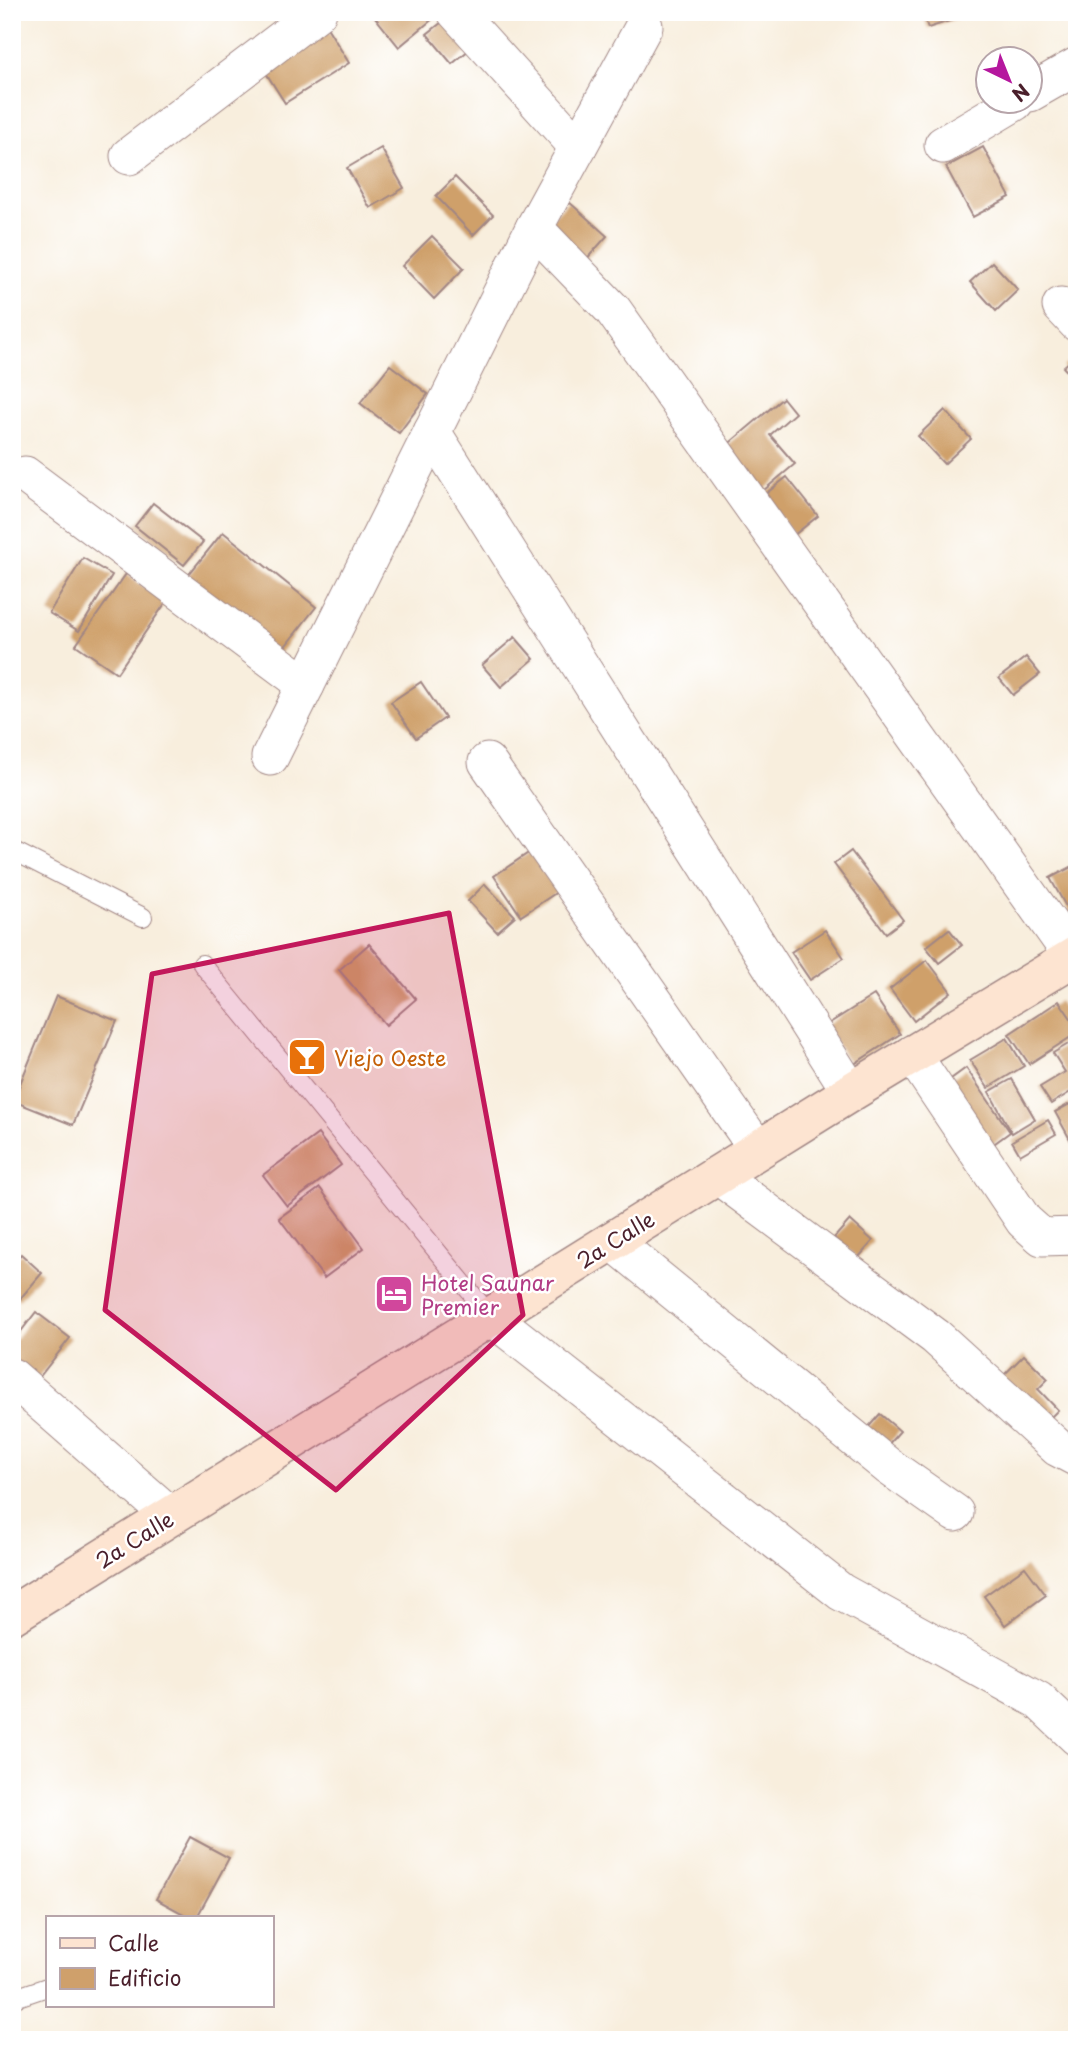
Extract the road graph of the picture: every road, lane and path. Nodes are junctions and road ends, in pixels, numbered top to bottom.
1 (318, 12) edge
2 (456, 12) edge
3 (644, 26) dead end
4 (1077, 66) edge
5 (1044, 85) edge
6 (992, 116) edge
7 (943, 145) dead end
8 (578, 147) junction
9 (129, 156) dead end
10 (534, 228) junction
11 (432, 432) junction
12 (25, 474) dead end
13 (306, 685) junction
14 (270, 757) dead end
15 (487, 762) dead end
16 (12, 850) edge
17 (143, 916) dead end
18 (1075, 956) edge
19 (202, 964) dead end
20 (912, 1054) junction
21 (851, 1092) junction
22 (758, 1150) junction
23 (717, 1175) junction
24 (1077, 1236) edge
25 (612, 1241) junction
26 (490, 1317) junction
27 (12, 1377) edge
28 (1077, 1458) edge
29 (954, 1513) dead end
30 (171, 1516) junction
31 (12, 1615) edge
32 (1077, 1737) edge
33 (46, 1987) edge
34 (12, 1999) edge

1 - 9 street
2 - 8 street
3 - 8 street
4 - 5 street
6 - 7 street
8 - 10 street
10 - 11 street
10 - 18 street
11 - 13 street
11 - 21 street
12 - 13 street
13 - 14 street
15 - 22 street
16 - 17 lane
18 - 20 main road, 2a Calle
19 - 26 lane
20 - 21 main road, 2a Calle
20 - 24 street
21 - 22 main road, 2a Calle
22 - 23 main road, 2a Calle
23 - 25 main road, 2a Calle
23 - 28 street
25 - 26 main road, 2a Calle
25 - 29 street
26 - 30 main road, 2a Calle
26 - 32 street
27 - 30 street
30 - 31 main road, 2a Calle
33 - 34 lane

